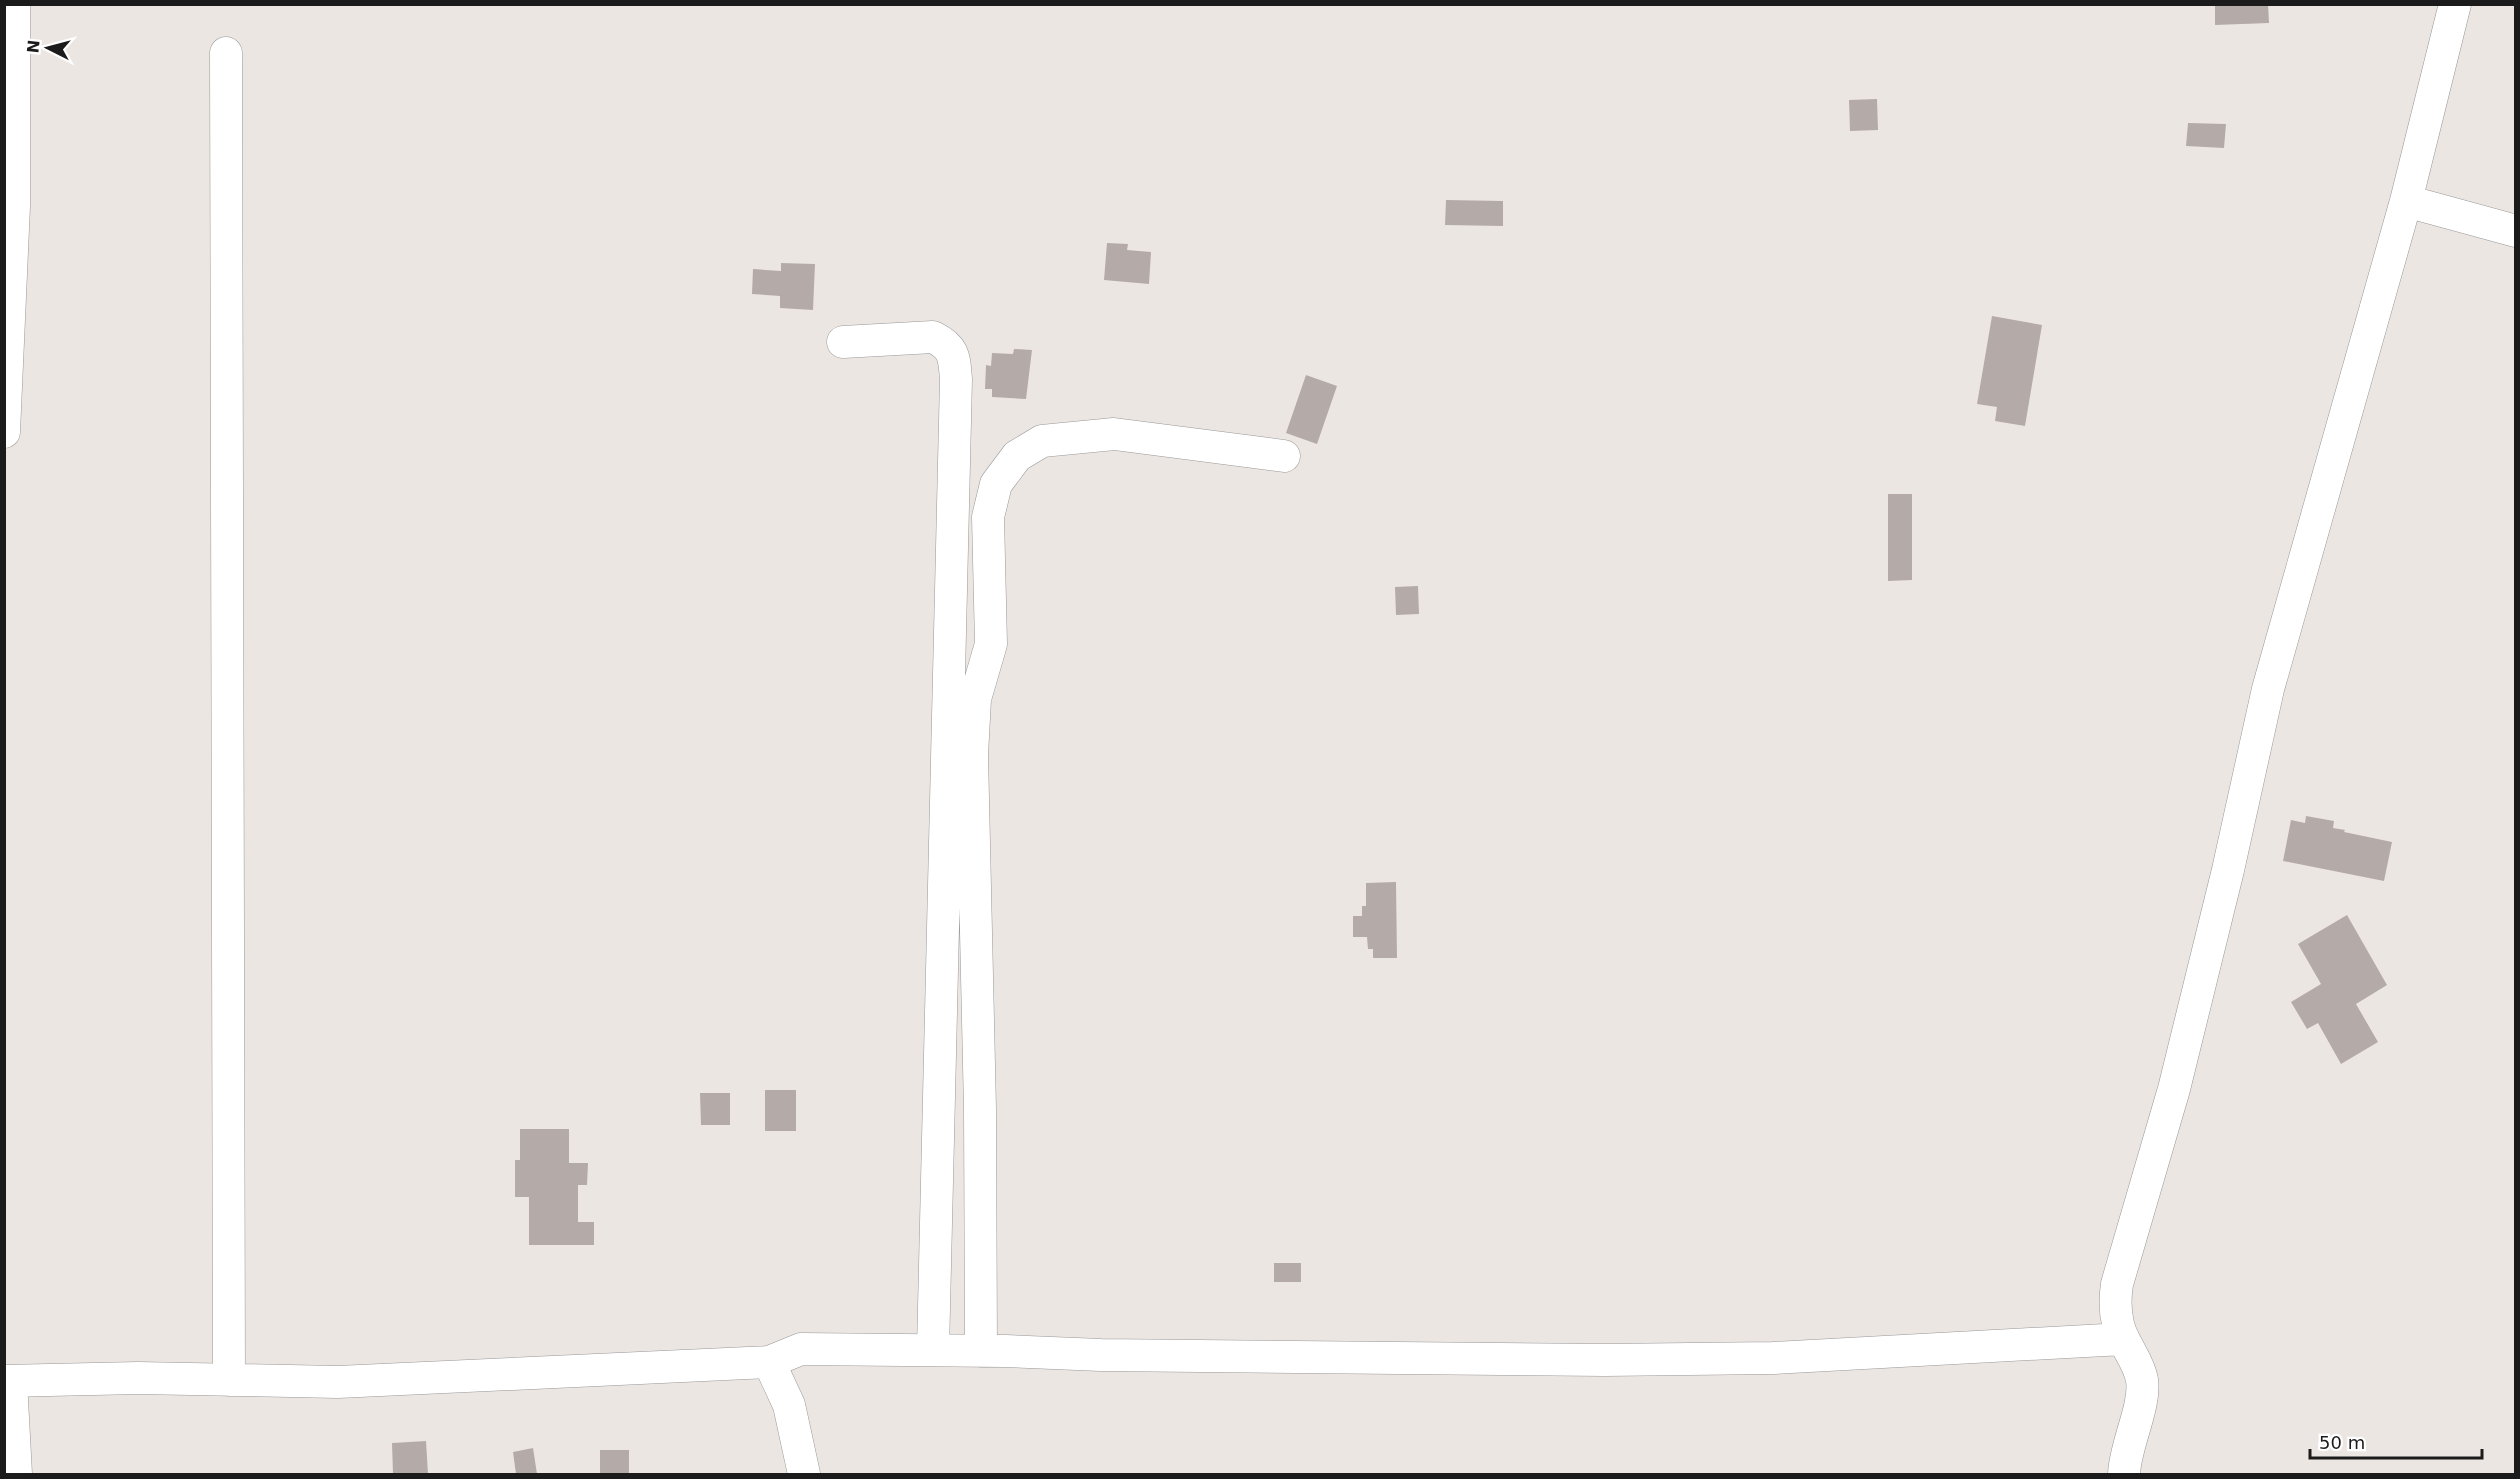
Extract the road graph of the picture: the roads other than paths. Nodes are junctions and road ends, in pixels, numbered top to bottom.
1 (14, 4) edge
2 (2455, 4) edge
3 (226, 53) dead end
4 (2406, 201) junction
5 (2516, 231) edge
6 (843, 342) dead end
7 (4, 432) edge
8 (1284, 456) dead end
9 (2123, 1339) junction
10 (933, 1350) junction
11 (981, 1351) junction
12 (769, 1362) junction
13 (229, 1380) junction
14 (8, 1381) edge
15 (16, 1474) edge
16 (804, 1474) edge
17 (2124, 1474) edge

1 - 7 street
2 - 4 street
3 - 13 street
4 - 5 street
4 - 9 street
6 - 10 street
8 - 11 street
9 - 11 street
9 - 17 street
10 - 11 street
10 - 12 street
12 - 13 street
12 - 16 street
13 - 14 street
14 - 15 street

